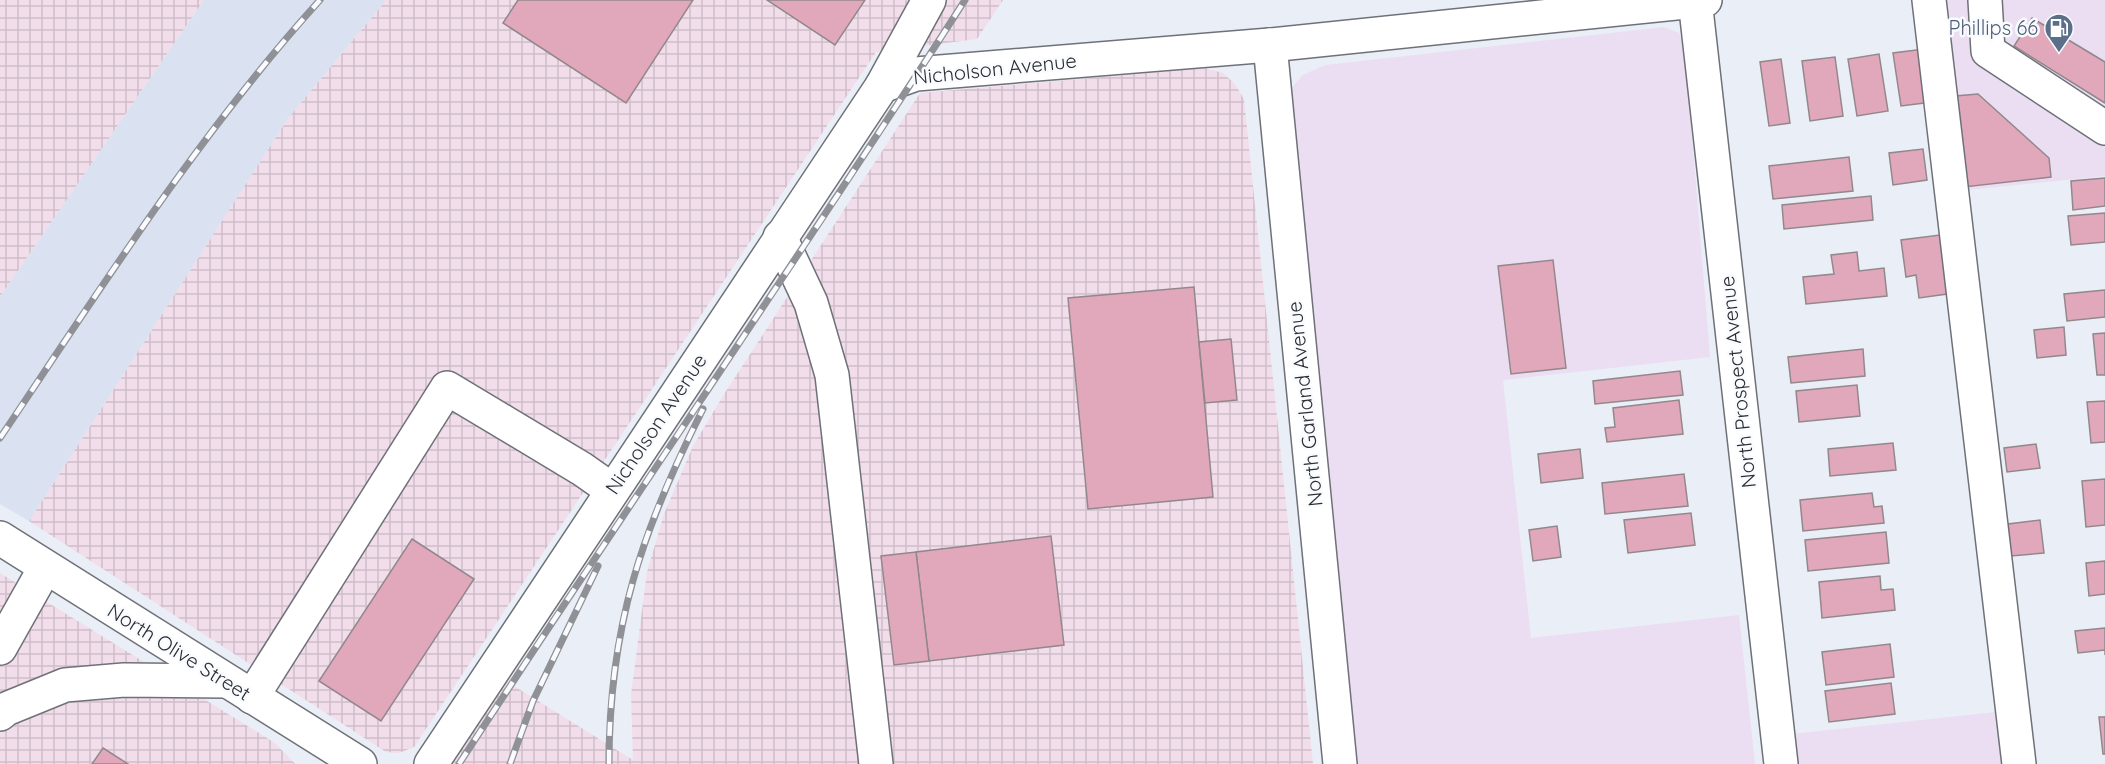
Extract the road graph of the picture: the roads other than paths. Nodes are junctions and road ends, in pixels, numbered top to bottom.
1 (929, 0) edge
2 (1698, 0) edge
3 (1929, 0) edge
4 (1985, 0) edge
5 (1270, 45) junction
6 (882, 86) junction
7 (2105, 128) edge
8 (780, 237) junction
9 (612, 490) junction
10 (0, 538) edge
11 (45, 568) junction
12 (0, 648) edge
13 (239, 689) junction
14 (0, 714) edge
15 (360, 764) edge
16 (431, 764) edge
17 (876, 764) edge
18 (1340, 764) edge
19 (1781, 764) edge
20 (2019, 764) edge

1 - 6 street
2 - 5 street, Nicholson Avenue
2 - 19 street, North Prospect Avenue
3 - 20 street
4 - 7 street
5 - 6 street, Nicholson Avenue
5 - 18 street, North Garland Avenue
6 - 8 street, Nicholson Avenue
8 - 9 street, Nicholson Avenue
8 - 17 street
9 - 13 street
9 - 16 street, Nicholson Avenue
10 - 11 street, North Olive Street
11 - 12 street
11 - 13 street, North Olive Street
13 - 14 street
13 - 15 street, North Olive Street

